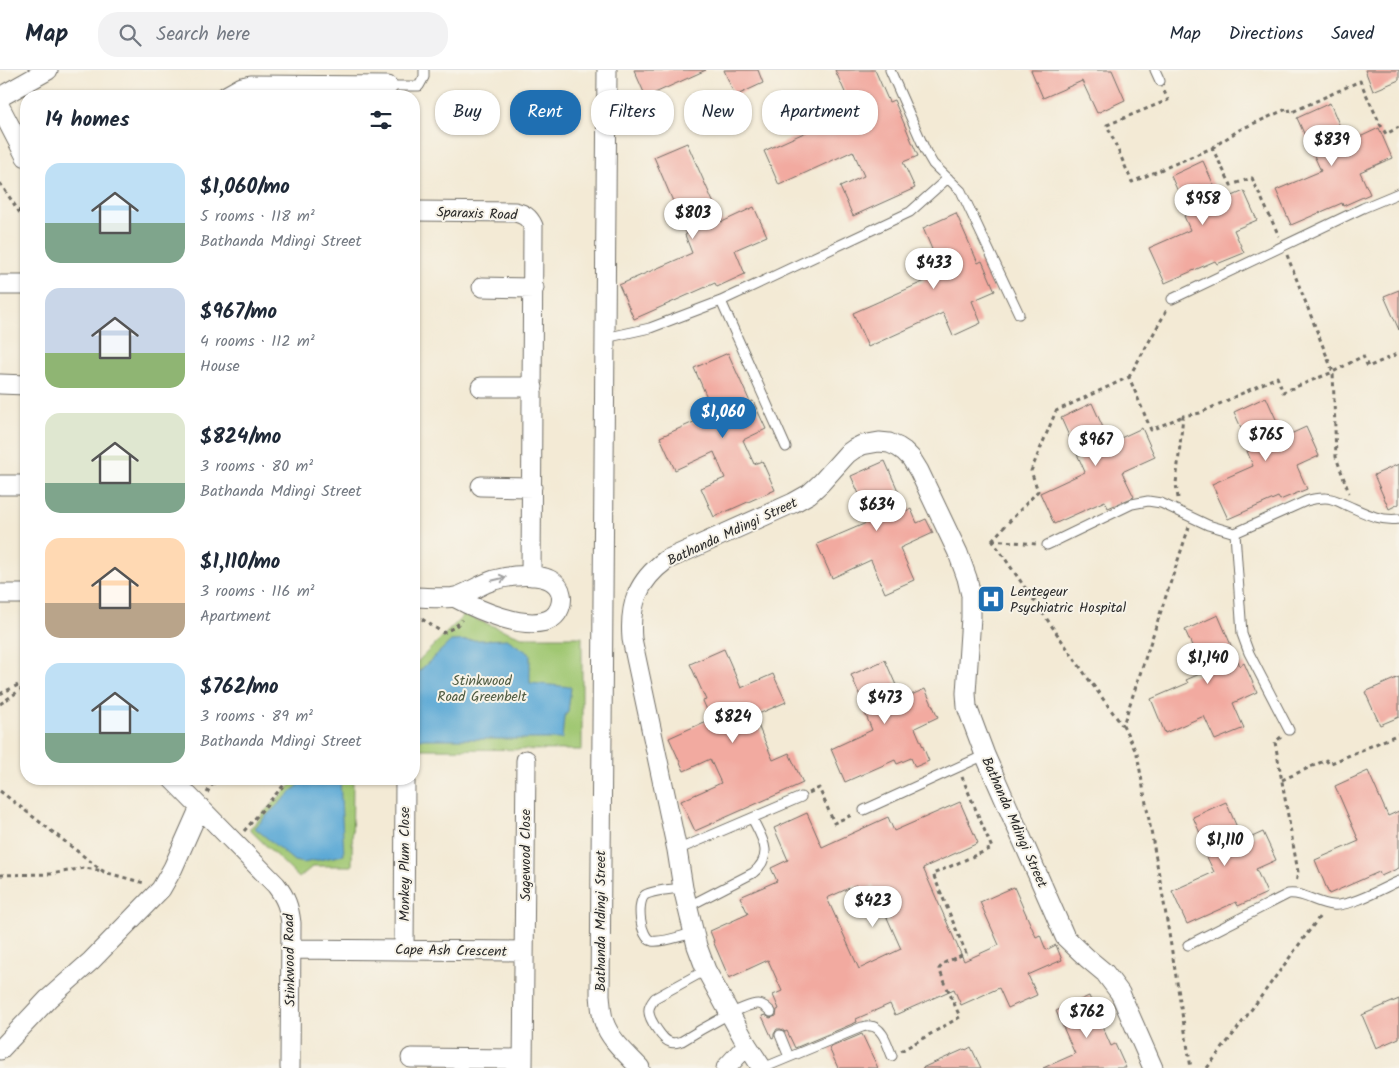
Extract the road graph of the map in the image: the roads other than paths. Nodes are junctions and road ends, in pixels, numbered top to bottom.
1 (48, 70) edge
2 (424, 70) edge
3 (607, 70) edge
4 (890, 70) edge
5 (1155, 70) edge
6 (1160, 81) dead end
7 (388, 84) edge
8 (239, 90) edge
9 (278, 90) edge
10 (301, 90) edge
11 (0, 97) edge
12 (0, 107) edge
13 (20, 145) edge
14 (948, 178) junction
15 (1399, 193) edge
16 (420, 211) edge
17 (0, 285) edge
18 (20, 286) edge
19 (482, 287) dead end
20 (534, 288) junction
21 (1172, 299) road end
22 (721, 301) junction
23 (1019, 314) dead end
24 (605, 338) junction
25 (0, 384) edge
26 (20, 385) edge
27 (482, 387) dead end
28 (533, 387) junction
29 (786, 447) dead end
30 (0, 485) edge
31 (20, 485) edge
32 (480, 486) dead end
33 (532, 487) junction
34 (1399, 519) edge
35 (1235, 533) junction
36 (1047, 545) road end
37 (531, 576) junction
38 (0, 594) edge
39 (20, 594) edge
40 (420, 597) edge
41 (454, 597) junction
42 (1289, 730) road end
43 (985, 754) junction
44 (526, 760) dead end
45 (178, 785) edge
46 (405, 785) edge
47 (801, 797) road end
48 (200, 807) junction
49 (864, 810) road end
50 (752, 818) junction
51 (677, 850) junction
52 (1399, 881) edge
53 (683, 888) junction
54 (689, 906) junction
55 (694, 933) junction
56 (1188, 945) dead end
57 (291, 949) junction
58 (404, 950) junction
59 (524, 951) junction
60 (706, 970) junction
61 (771, 1012) dead end
62 (731, 1014) junction
63 (780, 1035) dead end
64 (747, 1045) junction
65 (0, 1050) edge
66 (892, 1056) road end
67 (789, 1057) junction
68 (411, 1058) dead end
69 (523, 1063) edge
70 (290, 1068) edge
71 (640, 1068) edge
72 (726, 1068) edge
73 (762, 1068) edge
74 (1153, 1068) edge

1 - 11 street
2 - 7 lane
3 - 24 street, Bathanda Mdingi Street
4 - 14 lane
5 - 6 lane
7 - 10 street
8 - 9 street
12 - 13 street
14 - 22 lane
14 - 23 lane
15 - 21 lane
16 - 20 street, Sparaxis Road
17 - 18 street
19 - 20 street
20 - 28 street, Sparaxis Road
22 - 24 lane
22 - 29 lane
24 - 71 street, Bathanda Mdingi Street
25 - 26 street
27 - 28 street
28 - 33 street, Sparaxis Road
30 - 31 street
32 - 33 street
33 - 37 street, Sparaxis Road
34 - 35 lane
35 - 36 lane
35 - 42 lane
41 -> 37 street
37 - 41 street
38 - 39 street
40 - 41 street
43 - 49 lane
43 - 51 street, Bathanda Mdingi Street
43 - 74 street, Bathanda Mdingi Street
44 - 59 street, Sagewood Close
45 - 48 street, Stinkwood Road
46 - 58 street, Monkey Plum Close
47 - 50 lane
48 - 57 street, Stinkwood Road
48 - 65 street
50 - 51 lane
50 - 54 lane
51 - 53 street, Bathanda Mdingi Street
52 - 56 lane
53 - 54 street, Bathanda Mdingi Street
53 - 55 lane
54 - 55 street, Bathanda Mdingi Street
55 - 60 street, Bathanda Mdingi Street
57 - 58 street, Cape Ash Crescent
57 - 70 street, Stinkwood Road
58 - 59 street, Cape Ash Crescent
59 - 69 street, Cape Ash Crescent
60 - 62 street, Bathanda Mdingi Street
60 - 62 lane
61 - 62 lane
62 - 64 street, Bathanda Mdingi Street
63 - 67 lane
64 - 72 street
64 - 73 street, Bathanda Mdingi Street
66 - 67 lane
67 - 73 lane
68 - 69 street

